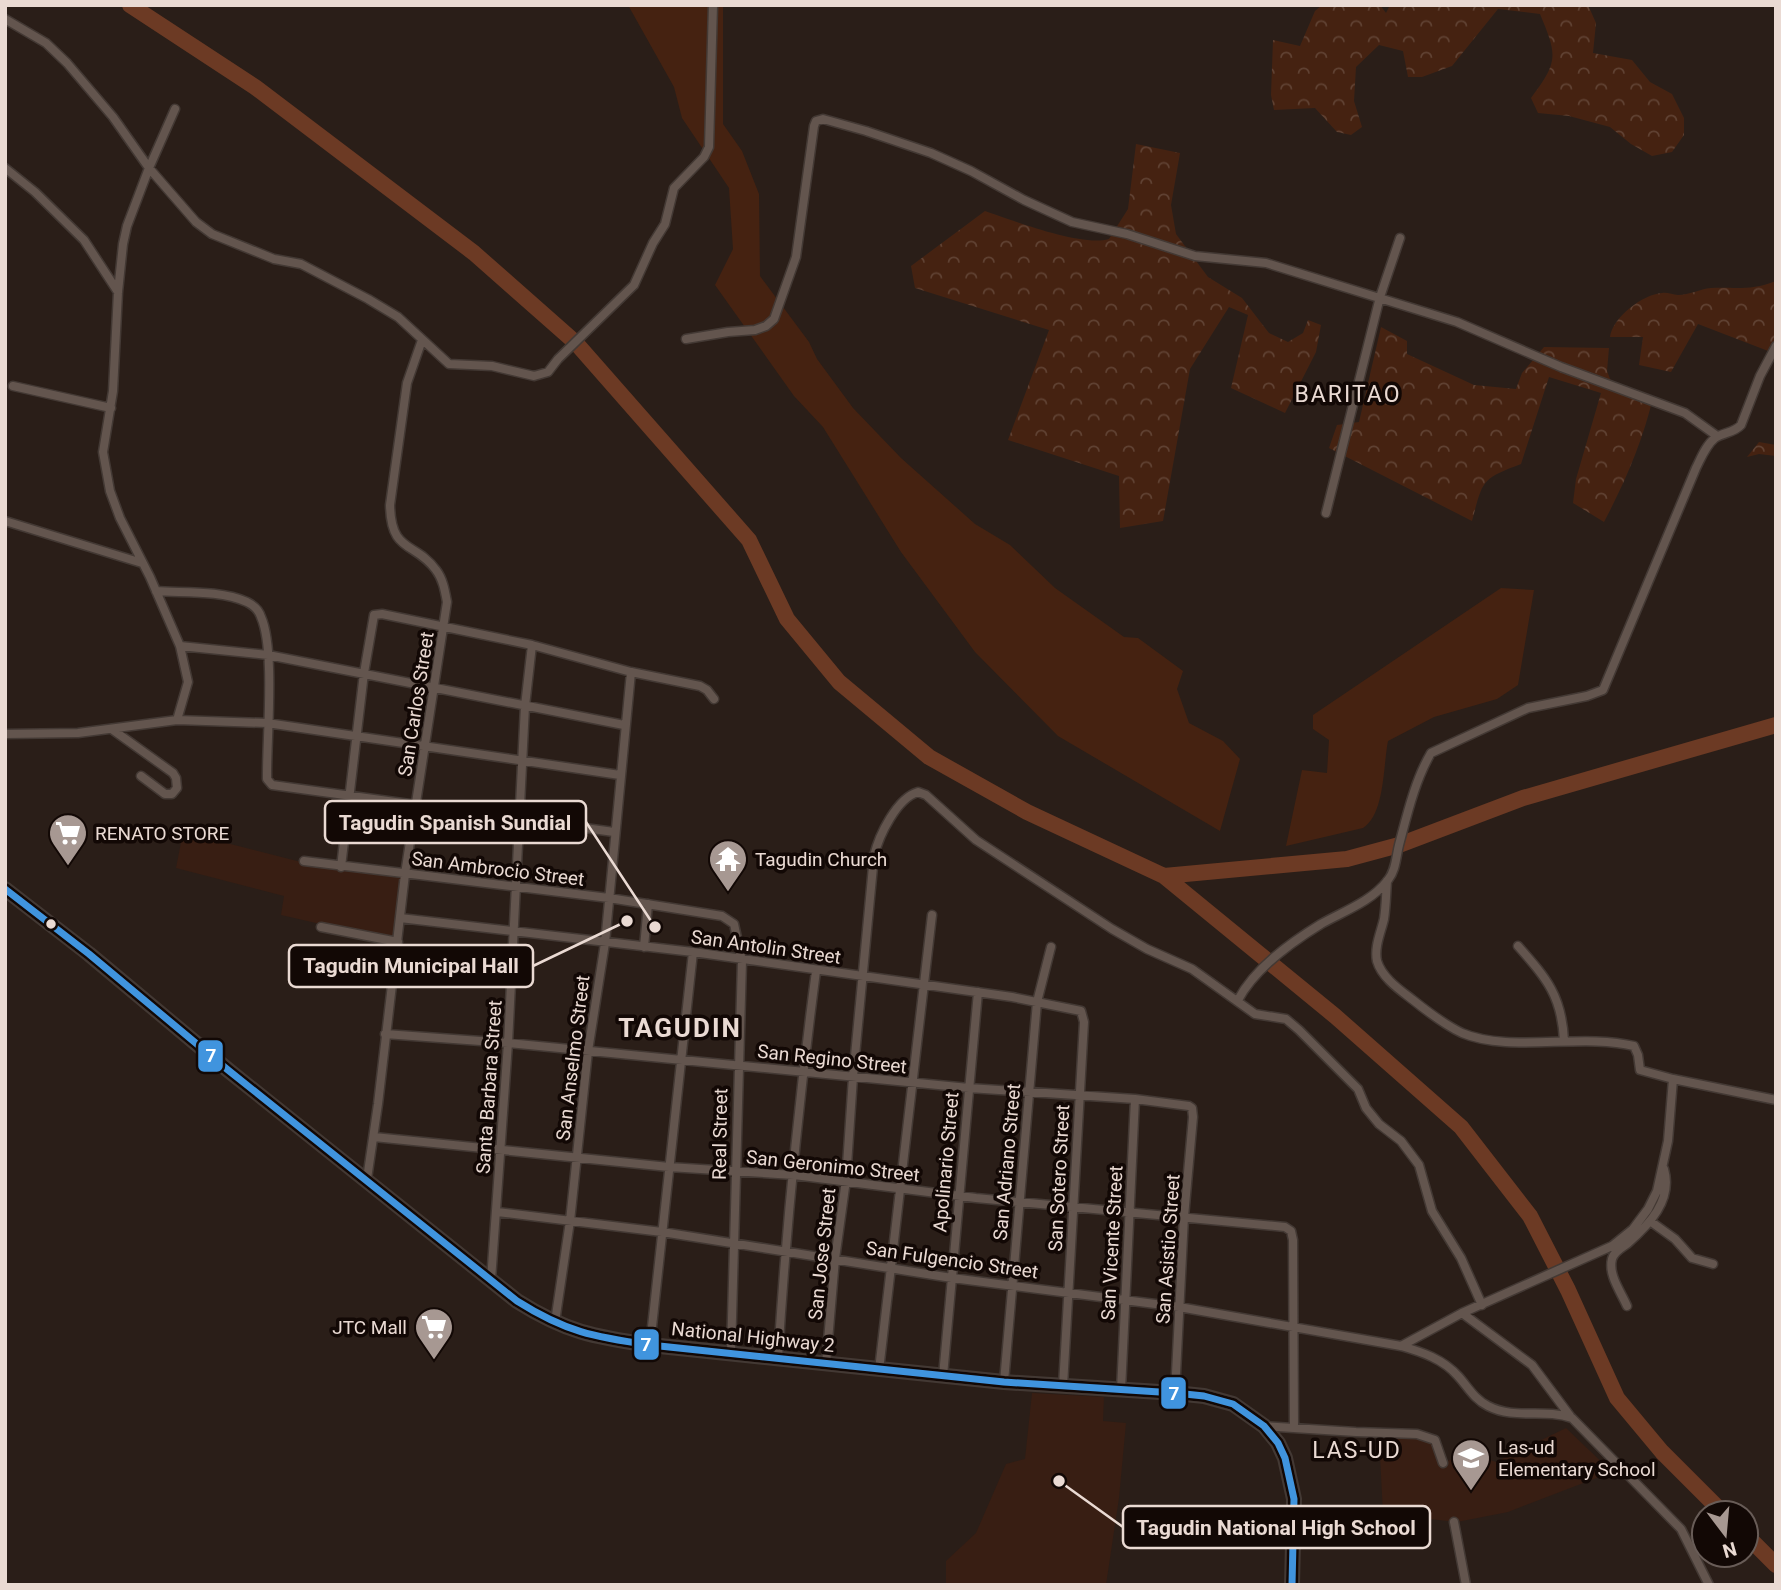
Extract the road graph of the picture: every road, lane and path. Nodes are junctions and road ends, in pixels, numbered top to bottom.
1 (713, 5) edge
2 (5, 19) edge
3 (175, 109) dead end
4 (5, 168) edge
5 (149, 168) junction
6 (1400, 238) dead end
7 (118, 292) junction
8 (1380, 297) junction
9 (686, 339) dead end
10 (422, 340) junction
11 (1776, 346) edge
12 (13, 386) dead end
13 (111, 408) junction
14 (1717, 436) junction
15 (1326, 513) dead end
16 (5, 521) edge
17 (142, 563) junction
18 (156, 591) junction
19 (444, 626) junction
20 (532, 645) junction
21 (180, 646) junction
22 (268, 655) junction
23 (631, 672) junction
24 (364, 673) junction
25 (435, 688) junction
26 (714, 699) dead end
27 (525, 706) junction
28 (177, 720) junction
29 (267, 723) junction
30 (624, 725) junction
31 (113, 730) junction
32 (5, 734) edge
33 (357, 736) junction
34 (423, 747) junction
35 (523, 762) junction
36 (620, 775) junction
37 (141, 776) dead end
38 (350, 797) junction
39 (415, 807) junction
40 (520, 821) junction
41 (614, 832) junction
42 (304, 861) dead end
43 (341, 867) junction
44 (405, 874) junction
45 (1388, 881) junction
46 (516, 887) junction
47 (5, 890) edge
48 (610, 898) junction
49 (648, 904) junction
50 (932, 915) dead end
51 (400, 918) junction
52 (729, 919) joint
53 (321, 927) dead end
54 (513, 933) junction
55 (398, 942) junction
56 (605, 943) junction
57 (1518, 946) dead end
58 (644, 947) junction
59 (1051, 947) dead end
60 (693, 953) junction
61 (742, 961) junction
62 (816, 971) junction
63 (862, 976) junction
64 (923, 985) junction
65 (978, 992) junction
66 (1238, 1000) junction
67 (1037, 1002) junction
68 (1083, 1014) joint
69 (386, 1034) junction
70 (1564, 1041) junction
71 (508, 1043) junction
72 (588, 1051) junction
73 (681, 1060) junction
74 (737, 1065) junction
75 (802, 1071) junction
76 (853, 1077) junction
77 (1673, 1079) junction
78 (913, 1083) junction
79 (969, 1088) junction
80 (1029, 1093) junction
81 (1080, 1097) junction
82 (1135, 1099) junction
83 (1776, 1100) edge
84 (1192, 1108) joint
85 (374, 1137) junction
86 (500, 1150) junction
87 (576, 1158) junction
88 (1663, 1166) junction
89 (669, 1167) junction
90 (735, 1172) junction
91 (794, 1175) junction
92 (367, 1179) junction
93 (846, 1180) junction
94 (901, 1189) junction
95 (958, 1196) junction
96 (1020, 1202) junction
97 (1075, 1207) junction
98 (497, 1212) junction
99 (1129, 1213) junction
100 (1184, 1217) junction
101 (570, 1221) junction
102 (1650, 1221) junction
103 (662, 1232) junction
104 (735, 1244) junction
105 (785, 1252) junction
106 (835, 1259) junction
107 (1713, 1264) dead end
108 (891, 1268) junction
109 (952, 1278) junction
110 (491, 1280) junction
111 (1013, 1285) junction
112 (1068, 1293) junction
113 (1125, 1301) junction
114 (1485, 1303) junction
115 (1627, 1306) dead end
116 (1179, 1307) junction
117 (1462, 1313) junction
118 (555, 1322) junction
119 (1292, 1329) junction
120 (650, 1345) junction
121 (1401, 1346) junction
122 (731, 1353) junction
123 (778, 1358) junction
124 (826, 1364) junction
125 (879, 1370) junction
126 (943, 1376) junction
127 (1004, 1382) junction
128 (1063, 1386) junction
129 (1121, 1390) junction
130 (1175, 1393) junction
131 (1572, 1418) junction
132 (1264, 1426) junction
133 (1294, 1427) junction
134 (1443, 1463) dead end
135 (1454, 1522) dead end
136 (1292, 1585) edge
137 (1466, 1585) edge
138 (1709, 1585) edge

1 - 10 street
2 - 5 street
3 - 5 street
4 - 7 street
5 - 7 street
5 - 10 street
6 - 8 street
7 - 13 street
8 - 9 street
8 - 14 street
8 - 15 street
10 - 19 street, San Carlos Street
11 - 14 street
12 - 13 street
13 - 17 street
14 - 45 street
16 - 17 street
17 - 18 street
18 - 21 street
18 - 22 street
19 - 20 street
19 - 24 street
19 - 25 street, San Carlos Street
20 - 23 street
20 - 27 street, Santa Barbara Street
21 - 22 street
21 - 28 street
22 - 24 street
22 - 29 street
23 - 26 street
23 - 30 street, San Anselmo Street
24 - 25 street
24 - 33 street
25 - 27 street
25 - 34 street, San Carlos Street
27 - 30 street
27 - 35 street, Santa Barbara Street
28 - 29 street
28 - 31 street
29 - 33 street
29 - 38 street
30 - 36 street, San Anselmo Street
31 - 32 street
31 - 37 street
33 - 34 street
33 - 38 street
34 - 35 street
34 - 39 street, San Carlos Street
35 - 36 street
35 - 40 street, Santa Barbara Street
36 - 41 street, San Anselmo Street
38 - 39 street
38 - 43 street
39 - 40 street
39 - 44 street, San Carlos Street
40 - 41 street
40 - 46 street, Santa Barbara Street
41 - 48 street, San Anselmo Street
42 - 43 street, San Ambrocio Street
43 - 44 street, San Ambrocio Street
44 - 46 street, San Ambrocio Street
44 - 51 street, San Carlos Street
45 - 66 street
45 - 70 street
46 - 48 street, San Ambrocio Street
46 - 54 street, Santa Barbara Street
47 - 92 highway, National Highway 2
48 - 49 street, San Ambrocio Street
48 - 56 street, San Anselmo Street
49 - 52 street, San Ambrocio Street
49 - 58 street
50 - 64 street
51 - 54 street, San Antolin Street
51 - 55 street, San Carlos Street
52 - 61 street, Real Street
53 - 55 street
54 - 56 street, San Antolin Street
54 - 71 street, Santa Barbara Street
55 - 69 street, San Carlos Street
56 - 58 street, San Antolin Street
56 - 72 street, San Anselmo Street
57 - 70 street
58 - 60 street, San Antolin Street
59 - 67 street, San Adriano Street
60 - 61 street, San Antolin Street
60 - 73 street
61 - 62 street, San Antolin Street
61 - 74 street, Real Street
62 - 63 street, San Antolin Street
62 - 75 street
63 - 64 street, San Antolin Street
63 - 66 street, San Jose Street
63 - 76 street, San Jose Street
64 - 65 street, San Antolin Street
64 - 78 street
65 - 67 street, San Antolin Street
65 - 79 street, Apolinario Street
66 - 114 street
67 - 68 street, San Antolin Street
67 - 80 street, San Adriano Street
68 - 81 street, San Sotero Street
69 - 71 street, San Regino Street
69 - 85 street, San Carlos Street
70 - 77 street
71 - 72 street, San Regino Street
71 - 86 street, Santa Barbara Street
72 - 73 street, San Regino Street
72 - 87 street, San Anselmo Street
73 - 74 street, San Regino Street
73 - 89 street
74 - 75 street, San Regino Street
74 - 90 street, Real Street
75 - 76 street, San Regino Street
75 - 91 street
76 - 78 street, San Regino Street
76 - 93 street, San Jose Street
77 - 83 street
77 - 88 street
78 - 79 street, San Regino Street
78 - 94 street
79 - 80 street, San Regino Street
79 - 95 street, Apolinario Street
80 - 81 street, San Regino Street
80 - 96 street, San Adriano Street
81 - 82 street, San Regino Street
81 - 97 street, San Sotero Street
82 - 84 street, San Regino Street
82 - 99 street, San Vicente Street
84 - 100 street, San Asistio Street
85 - 86 street, San Geronimo Street
85 - 92 street, San Carlos Street
86 - 87 street, San Geronimo Street
86 - 98 street, Santa Barbara Street
87 - 89 street, San Geronimo Street
87 - 101 street, San Anselmo Street
88 - 102 street
88 - 114 street
89 - 90 street, San Geronimo Street
89 - 103 street
90 - 91 street, San Geronimo Street
90 - 104 street, Real Street
91 - 93 street, San Geronimo Street
91 - 105 street
92 - 110 highway, National Highway 2
93 - 94 street, San Geronimo Street
93 - 106 street, San Jose Street
94 - 95 street, San Geronimo Street
94 - 108 street
95 - 96 street, San Geronimo Street
95 - 109 street, Apolinario Street
96 - 97 street, San Geronimo Street
96 - 111 street, San Adriano Street
97 - 99 street, San Geronimo Street
97 - 112 street, San Sotero Street
98 - 101 street, San Fulgencio Street
98 - 110 street, Santa Barbara Street
99 - 100 street, San Geronimo Street
99 - 113 street, San Vicente Street
100 - 116 street, San Asistio Street
100 - 119 street, San Geronimo Street
101 - 103 street, San Fulgencio Street
101 - 118 street, San Anselmo Street
102 - 107 street
102 - 115 street
103 - 104 street, San Fulgencio Street
103 - 120 street
104 - 105 street, San Fulgencio Street
104 - 122 street, Real Street
105 - 106 street, San Fulgencio Street
105 - 123 street
106 - 108 street, San Fulgencio Street
106 - 124 street, San Jose Street
108 - 109 street, San Fulgencio Street
108 - 125 street
109 - 111 street, San Fulgencio Street
109 - 126 street, Apolinario Street
110 - 118 highway, National Highway 2
111 - 112 street, San Fulgencio Street
111 - 127 street, San Adriano Street
112 - 113 street, San Fulgencio Street
112 - 128 street, San Sotero Street
113 - 116 street, San Fulgencio Street
113 - 129 street, San Vicente Street
114 - 117 street
116 - 119 street, San Fulgencio Street
116 - 130 street, San Asistio Street
117 - 121 street
117 - 131 street
118 - 120 highway, National Highway 2
119 - 121 street, San Fulgencio Street
119 - 133 street
120 - 122 highway, National Highway 2
121 - 131 street, San Fulgencio Street
122 - 123 highway, National Highway 2
123 - 124 highway, National Highway 2
124 - 125 highway, National Highway 2
125 - 126 highway, National Highway 2
126 - 127 highway, National Highway 2
127 - 128 highway, National Highway 2
128 - 129 highway, National Highway 2
129 - 130 highway, National Highway 2
130 - 132 highway, National Highway 2
131 - 138 street
132 - 133 street
132 - 136 highway, National Highway 2
133 - 134 street
135 - 137 street

